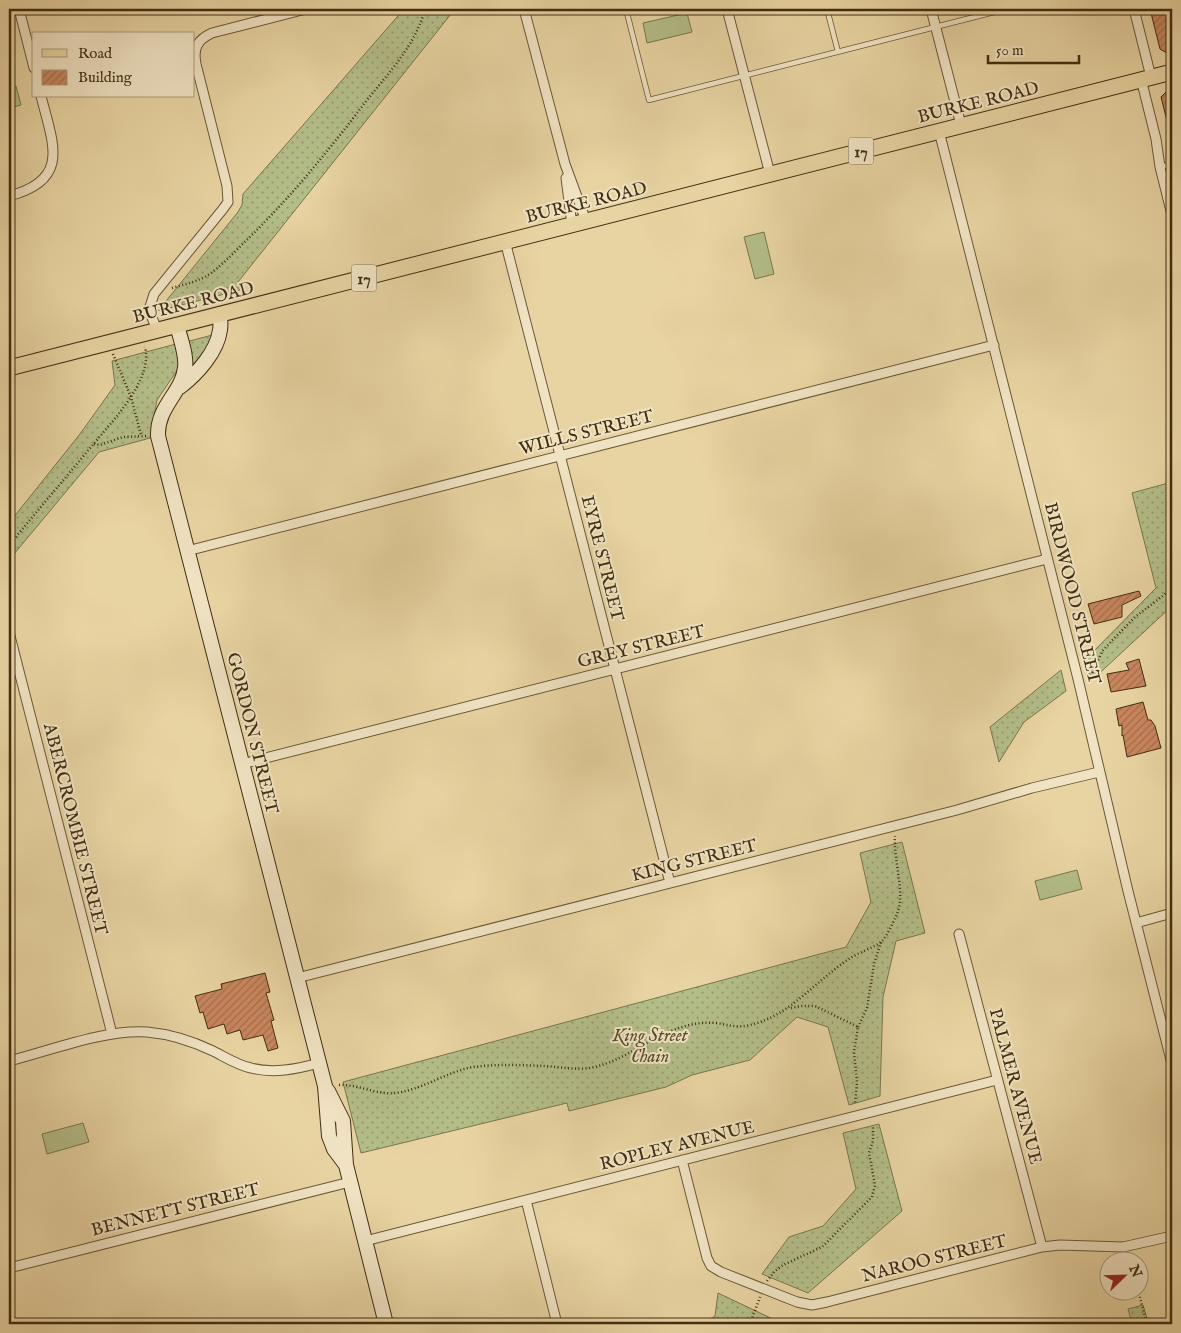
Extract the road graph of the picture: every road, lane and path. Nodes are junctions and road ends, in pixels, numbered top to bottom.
1 (19, 9) edge
2 (306, 9) edge
3 (425, 9) edge
4 (524, 9) edge
5 (626, 9) edge
6 (727, 9) edge
7 (827, 9) edge
8 (931, 9) edge
9 (1006, 9) edge
10 (1134, 9) edge
11 (936, 26) junction
12 (195, 49) edge
13 (838, 52) junction
14 (195, 58) edge
15 (32, 60) edge
16 (1172, 72) edge
17 (744, 76) junction
18 (1146, 78) junction
19 (41, 98) edge
20 (961, 125) junction
21 (939, 131) junction
22 (565, 164) junction
23 (1172, 164) edge
24 (1160, 167) junction
25 (770, 174) junction
26 (9, 196) edge
27 (1172, 215) edge
28 (579, 223) junction
29 (506, 241) junction
30 (154, 294) junction
31 (220, 314) junction
32 (138, 318) dead end
33 (177, 325) junction
34 (149, 332) junction
35 (108, 343) junction
36 (994, 345) junction
37 (9, 368) edge
38 (174, 392) junction
39 (131, 398) junction
40 (141, 436) junction
41 (158, 436) junction
42 (94, 444) junction
43 (561, 455) junction
44 (9, 545) edge
45 (187, 551) junction
46 (1047, 559) junction
47 (1172, 585) edge
48 (9, 632) edge
49 (615, 669) junction
50 (1078, 679) junction
51 (242, 764) junction
52 (1099, 772) junction
53 (894, 841) dead end
54 (670, 883) junction
55 (1172, 913) edge
56 (1136, 922) junction
57 (959, 934) dead end
58 (881, 942) junction
59 (297, 978) junction
60 (790, 1008) junction
61 (858, 1027) junction
62 (112, 1034) junction
63 (9, 1045) edge
64 (11, 1061) edge
65 (319, 1064) junction
66 (1172, 1064) edge
67 (997, 1080) junction
68 (325, 1086) junction
69 (854, 1104) dead end
70 (873, 1125) dead end
71 (682, 1160) junction
72 (350, 1182) junction
73 (526, 1200) junction
74 (1172, 1236) edge
75 (365, 1241) junction
76 (1042, 1247) junction
77 (9, 1268) edge
78 (764, 1289) junction
79 (1141, 1300) edge
80 (386, 1324) edge
81 (557, 1324) edge
82 (750, 1324) edge
83 (1147, 1324) edge

1 - 15 street
2 - 12 street
3 - 30 path
4 - 22 street
5 - 17 lane
6 - 17 street
7 - 13 lane
8 - 11 street
9 - 11 lane
10 - 18 street
11 - 13 lane
11 - 20 street
13 - 17 lane
14 - 30 street
16 - 18 main road, BURKE ROAD / 17
17 - 25 street
18 - 20 main road, BURKE ROAD / 17
18 - 24 street
19 - 26 street
20 - 21 main road, BURKE ROAD / 17
21 - 25 main road, BURKE ROAD / 17
21 - 36 street, BIRDWOOD STREET
22 - 28 street
22 - 28 street
23 - 24 lane
24 - 27 street
25 - 28 main road, BURKE ROAD / 17
28 - 29 main road, BURKE ROAD / 17
29 - 31 main road, BURKE ROAD / 17
29 - 43 street, EYRE STREET
30 - 34 street
31 - 33 main road, BURKE ROAD / 17
31 - 38 street, GORDON STREET
32 - 34 path
33 - 34 main road, BURKE ROAD / 17
33 - 38 street, GORDON STREET
34 - 35 main road, BURKE ROAD / 17
34 - 39 path
35 - 37 main road, BURKE ROAD / 17
35 - 39 path
36 - 43 street, WILLS STREET
36 - 46 street, BIRDWOOD STREET
38 - 41 street, GORDON STREET
39 - 40 path
39 - 42 path
40 - 41 path
40 - 42 path
41 - 45 street, GORDON STREET
42 - 44 path
43 - 45 street, WILLS STREET
43 - 49 street, EYRE STREET
45 - 51 street, GORDON STREET
46 - 49 street, GREY STREET
46 - 50 street, BIRDWOOD STREET
47 - 50 path
48 - 62 street, ABERCROMBIE STREET
49 - 51 street, GREY STREET
49 - 54 street, EYRE STREET
50 - 52 street, BIRDWOOD STREET
51 - 59 street, GORDON STREET
52 - 54 street, KING STREET
52 - 56 street, BIRDWOOD STREET
53 - 58 path
54 - 59 street, KING STREET
55 - 56 street
56 - 66 street, BIRDWOOD STREET
57 - 67 street, PALMER AVENUE
58 - 60 path
58 - 61 path
59 - 65 street, GORDON STREET
60 - 61 path
60 - 68 path
61 - 69 path
62 - 64 street
62 - 65 street
63 - 64 lane
65 - 68 street, GORDON STREET
67 - 71 street, ROPLEY AVENUE
67 - 76 street, PALMER AVENUE
68 - 72 street, GORDON STREET
70 - 78 path
71 - 73 street, ROPLEY AVENUE
71 - 78 street, NAROO STREET
72 - 75 street, GORDON STREET
72 - 77 street, BENNETT STREET
73 - 75 street, ROPLEY AVENUE
73 - 81 street
74 - 76 street, NAROO STREET
75 - 80 street, GORDON STREET
76 - 78 street, NAROO STREET
78 - 82 path
79 - 83 path

